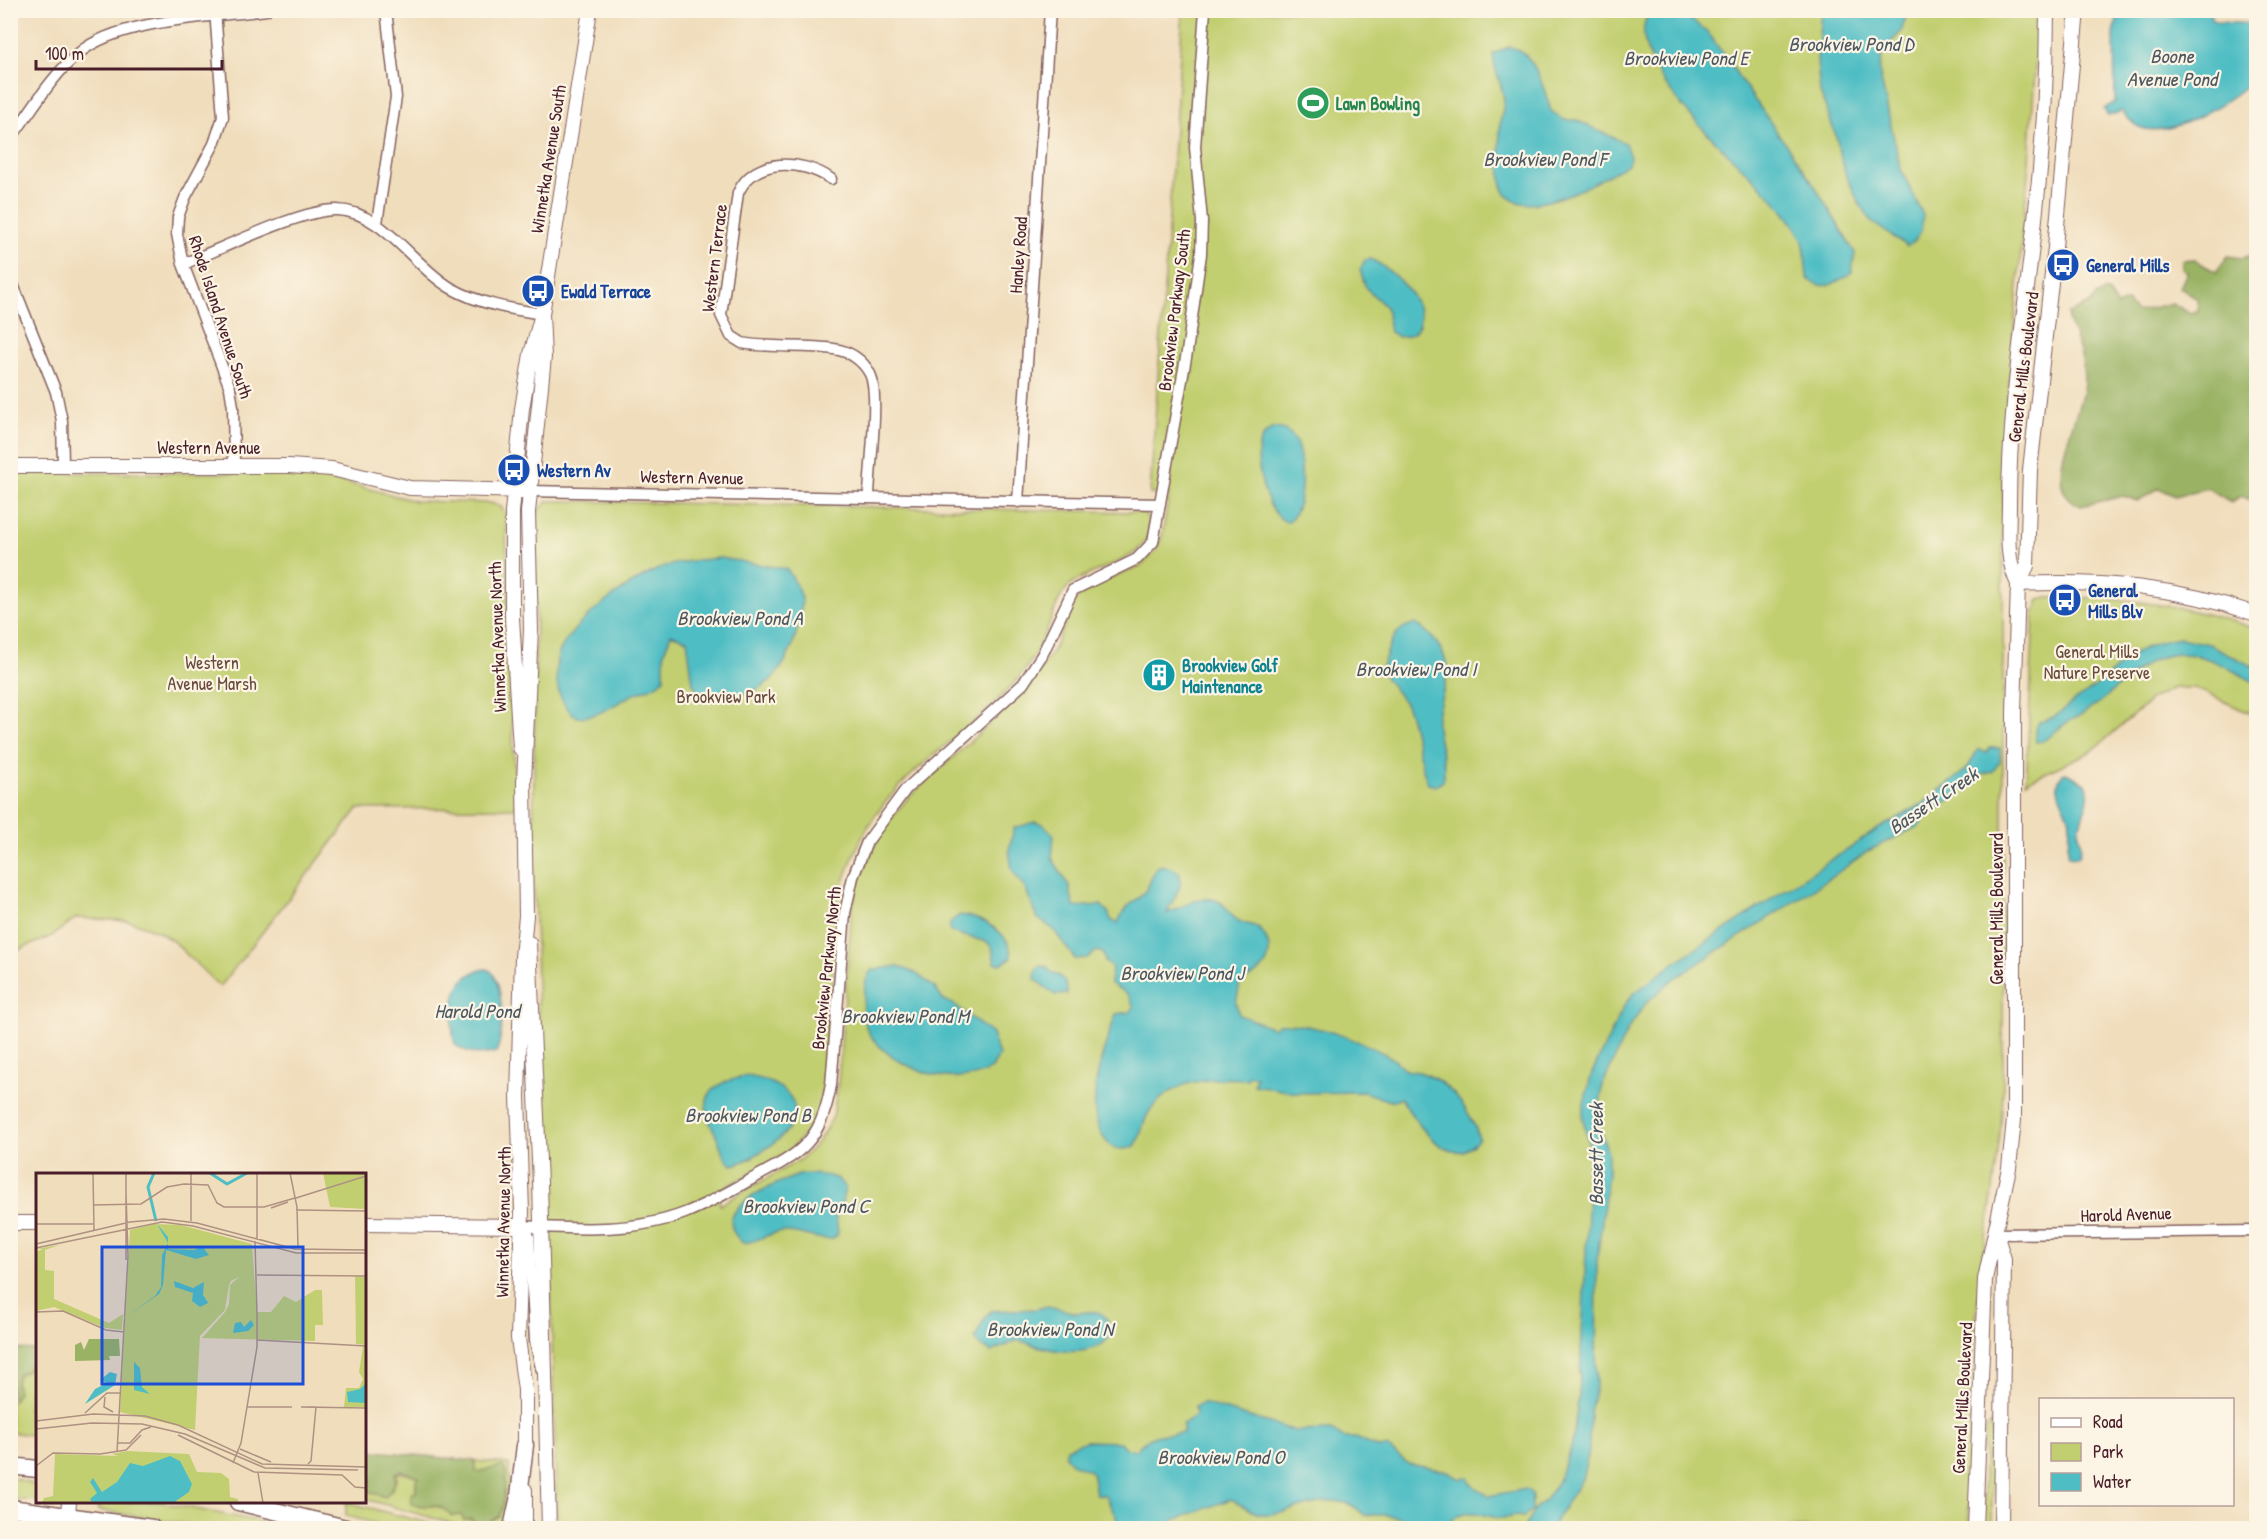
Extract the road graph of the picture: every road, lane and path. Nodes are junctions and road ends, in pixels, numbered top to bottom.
1 (266, 10) edge
2 (387, 10) edge
3 (590, 10) edge
4 (1050, 10) edge
5 (1205, 10) edge
6 (2047, 10) edge
7 (2077, 10) edge
8 (214, 14) edge
9 (10, 139) edge
10 (831, 179) dead end
11 (377, 224) junction
12 (183, 264) junction
13 (10, 278) edge
14 (543, 314) junction
15 (63, 464) junction
16 (234, 464) junction
17 (10, 466) edge
18 (513, 490) junction
19 (529, 491) junction
20 (869, 498) junction
21 (1018, 502) junction
22 (1160, 504) junction
23 (2018, 584) junction
24 (2256, 614) edge
25 (524, 782) junction
26 (526, 916) junction
27 (10, 1222) edge
28 (36, 1223) edge
29 (366, 1224) edge
30 (521, 1226) junction
31 (541, 1227) junction
32 (2256, 1231) edge
33 (1996, 1234) junction
34 (547, 1387) junction
35 (525, 1445) junction
36 (10, 1466) edge
37 (36, 1469) edge
38 (242, 1503) edge
39 (10, 1508) edge
40 (69, 1518) edge
41 (152, 1528) edge
42 (346, 1528) edge
43 (512, 1528) edge
44 (525, 1528) edge
45 (549, 1528) edge
46 (1975, 1528) edge
47 (2001, 1528) edge

1 - 8 street
2 - 11 street
3 - 14 street, Winnetka Avenue South
4 - 21 street, Hanley Road
5 - 22 street, Brookview Parkway South
6 - 23 street, General Mills Boulevard
7 - 23 street, General Mills Boulevard
8 - 9 street
8 - 12 street, Rhode Island Avenue South
10 - 20 street, Western Terrace
11 - 12 street
11 - 14 street
12 - 16 street, Rhode Island Avenue South
13 - 15 street
14 - 18 street, Winnetka Avenue South
14 - 19 street, Winnetka Avenue South
15 - 16 street, Western Avenue
15 - 17 street, Western Avenue
16 - 18 street, Western Avenue
18 - 19 street, Western Avenue
18 - 25 street, Winnetka Avenue North
19 - 20 street, Western Avenue
19 - 25 street, Winnetka Avenue North
20 - 21 street, Western Avenue
21 - 22 street, Western Avenue
22 - 31 street, Brookview Parkway North
23 - 24 street
23 - 33 street, General Mills Boulevard
25 - 26 street, Winnetka Avenue North
26 - 30 street, Winnetka Avenue North
26 - 31 street, Winnetka Avenue North
27 - 28 street
29 - 30 street
30 - 31 street, Brookview Parkway North
30 - 34 street
30 - 35 street, Winnetka Avenue North
31 - 34 street, Winnetka Avenue North
32 - 33 street, Harold Avenue
33 - 46 street, General Mills Boulevard
33 - 47 street, General Mills Boulevard
34 - 45 street, Winnetka Avenue North
35 - 43 highway
35 - 44 street, Winnetka Avenue North
36 - 37 highway
38 - 42 highway
39 - 40 highway
40 - 41 highway

